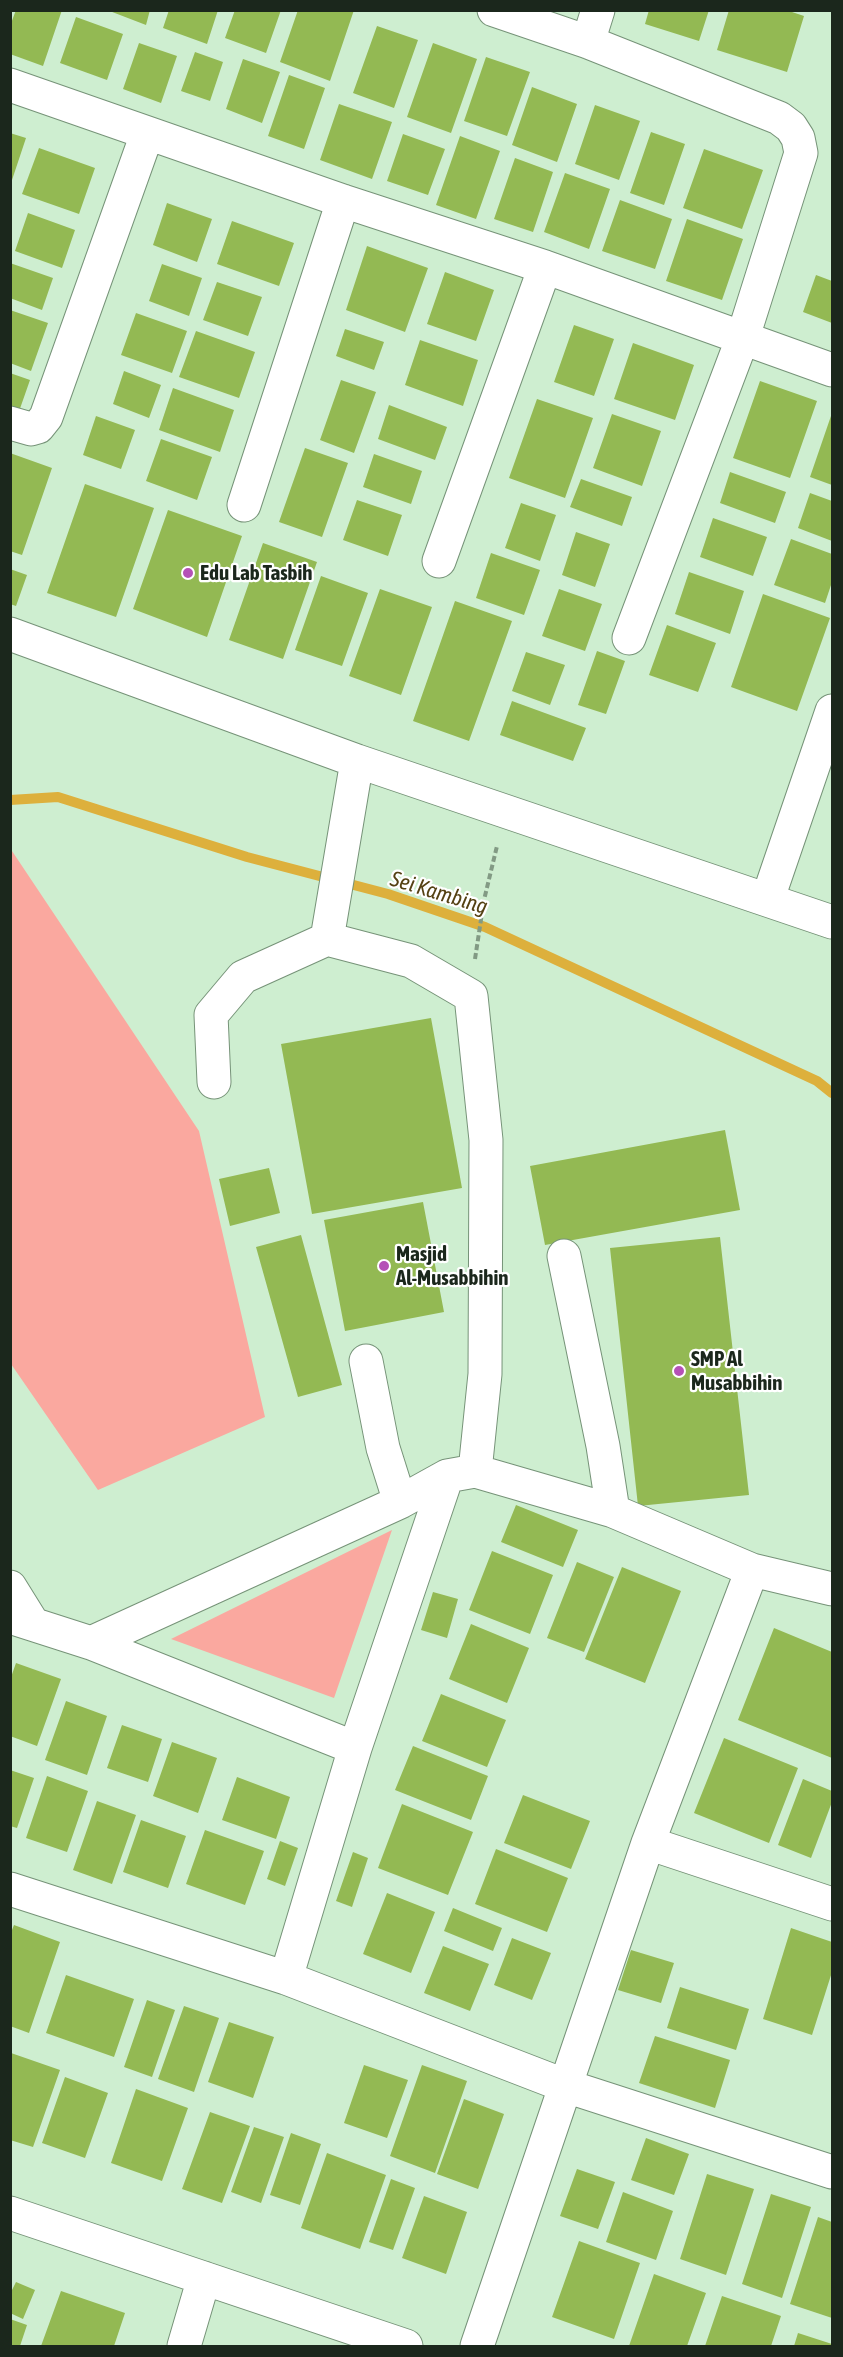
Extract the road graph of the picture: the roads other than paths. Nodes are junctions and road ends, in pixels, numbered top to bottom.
1 (494, 10) edge
2 (598, 10) edge
3 (588, 42) junction
4 (10, 85) edge
5 (147, 134) junction
6 (343, 201) junction
7 (545, 267) junction
8 (743, 337) junction
9 (832, 370) edge
10 (10, 423) edge
11 (244, 505) dead end
12 (439, 561) dead end
13 (10, 634) edge
14 (629, 638) dead end
15 (832, 711) edge
16 (357, 761) junction
17 (768, 898) junction
18 (832, 922) edge
19 (328, 928) junction
20 (214, 1082) dead end
21 (564, 1256) dead end
22 (366, 1361) dead end
23 (461, 1473) junction
24 (400, 1502) junction
25 (613, 1511) junction
26 (752, 1570) junction
27 (10, 1587) edge
28 (832, 1589) edge
29 (22, 1620) edge
30 (91, 1643) junction
31 (355, 1748) junction
32 (648, 1843) junction
33 (10, 1889) edge
34 (832, 1904) edge
35 (286, 1978) junction
36 (566, 2086) junction
37 (832, 2172) edge
38 (10, 2213) edge
39 (204, 2278) junction
40 (184, 2346) edge
41 (406, 2346) edge
42 (477, 2346) edge

1 - 3 street
2 - 3 street
3 - 8 street
4 - 5 street
5 - 6 street
5 - 10 street
6 - 7 street
6 - 11 street
7 - 8 street
7 - 12 street
8 - 9 street
8 - 14 street
13 - 16 street
15 - 17 street
16 - 17 street
16 - 19 street
17 - 18 street
19 - 20 street
19 - 23 street
21 - 25 street
22 - 24 street
23 - 24 street
23 - 25 street
23 - 31 street
24 - 30 street
25 - 26 street
26 - 28 street
26 - 32 street
27 - 29 street
29 - 30 street
30 - 31 street
31 - 35 street
32 - 34 street
32 - 36 street
33 - 35 street
35 - 36 street
36 - 37 street
36 - 42 street
38 - 39 street
39 - 40 street
39 - 41 street

